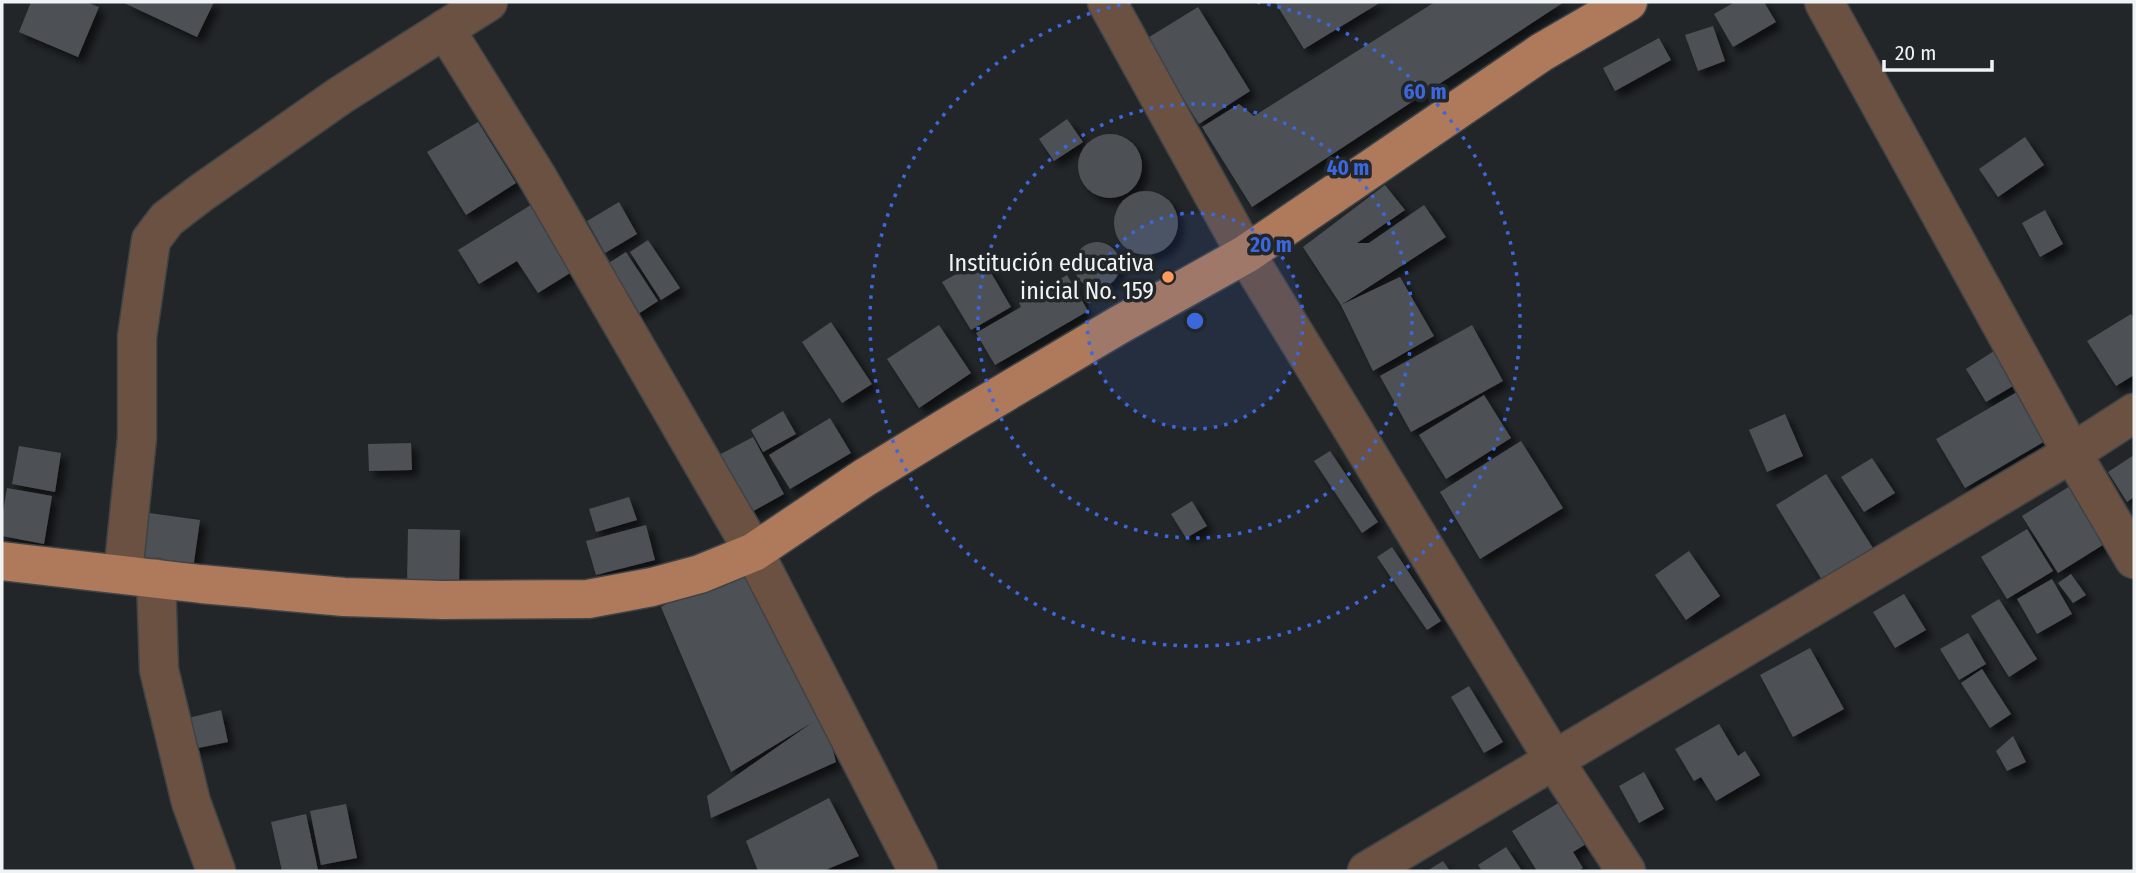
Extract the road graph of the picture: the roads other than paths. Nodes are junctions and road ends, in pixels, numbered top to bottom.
1 (488, 2) edge
2 (1107, 2) edge
3 (1628, 2) edge
4 (1824, 2) edge
5 (445, 29) junction
6 (1246, 254) junction
7 (2134, 413) edge
8 (2072, 453) junction
9 (754, 552) junction
10 (2134, 559) edge
11 (2, 561) edge
12 (140, 576) junction
13 (1554, 760) junction
14 (216, 871) edge
15 (918, 871) edge
16 (1367, 871) edge
17 (1626, 871) edge

1 - 5 street
2 - 6 street
3 - 6 main road
4 - 8 street
5 - 9 street
5 - 12 street
6 - 9 main road
6 - 13 street
7 - 8 street
8 - 10 street
8 - 13 street
9 - 12 main road
9 - 15 street
11 - 12 main road
12 - 14 street
13 - 16 street
13 - 17 street

